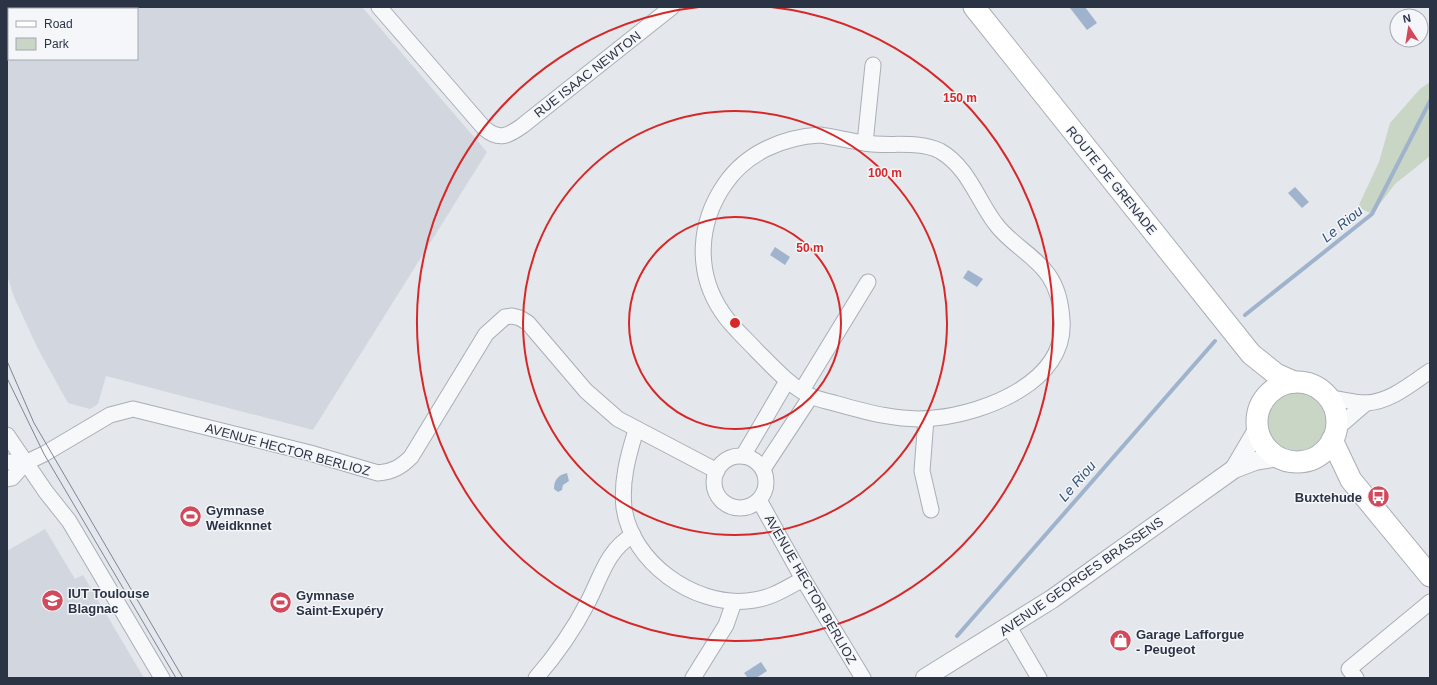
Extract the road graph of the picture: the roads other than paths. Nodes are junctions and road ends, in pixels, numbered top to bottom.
1 (672, 7) edge
2 (974, 7) edge
3 (384, 9) edge
4 (873, 65) dead end
5 (865, 143) junction
6 (868, 282) dead end
7 (1251, 354) junction
8 (1430, 371) edge
9 (787, 381) junction
10 (1294, 382) junction
11 (806, 393) junction
12 (1328, 398) junction
13 (1264, 400) junction
14 (1366, 403) junction
15 (926, 419) junction
16 (636, 430) junction
17 (1258, 430) junction
18 (7, 435) edge
19 (1334, 435) junction
20 (743, 456) junction
21 (1278, 457) junction
22 (1307, 461) junction
23 (7, 462) edge
24 (25, 462) junction
25 (763, 469) junction
26 (1234, 469) junction
27 (717, 471) junction
28 (7, 480) edge
29 (1351, 480) junction
30 (759, 500) junction
31 (931, 510) dead end
32 (633, 535) junction
33 (1430, 576) edge
34 (803, 579) junction
35 (734, 602) junction
36 (1430, 602) edge
37 (1009, 627) junction
38 (1353, 674) edge
39 (162, 678) edge
40 (536, 678) edge
41 (693, 678) edge
42 (863, 678) edge
43 (925, 678) edge
44 (1039, 678) edge

1 - 3 street, RUE ISAAC NEWTON
2 - 7 main road, ROUTE DE GRENADE
4 - 5 street
5 - 9 street
5 - 15 street
6 - 11 street
7 - 10 main road
7 - 13 main road
8 - 14 street
9 - 11 street
9 - 20 street
10 - 12 main road
10 - 13 main road
11 - 15 street
11 - 25 street
12 - 14 street
12 - 19 main road
13 - 17 main road
14 - 19 street
15 - 31 street
16 - 24 street, AVENUE HECTOR BERLIOZ
16 - 27 street, AVENUE HECTOR BERLIOZ
16 - 32 street
17 - 21 main road
17 - 26 street, AVENUE GEORGES BRASSENS
18 - 24 street
19 - 22 main road
19 - 29 main road
20 - 25 street
20 - 27 street
21 - 22 main road
21 - 26 street, AVENUE GEORGES BRASSENS
22 - 29 main road
23 - 24 street
24 - 28 street
24 - 39 street
25 - 30 street
26 - 37 street, AVENUE GEORGES BRASSENS
27 - 30 street
29 - 33 main road
30 - 34 street, AVENUE HECTOR BERLIOZ
32 - 35 street
32 - 40 street
34 - 35 street
34 - 42 street, AVENUE HECTOR BERLIOZ
35 - 41 street
36 - 38 street
37 - 43 street, AVENUE GEORGES BRASSENS
37 - 44 street

